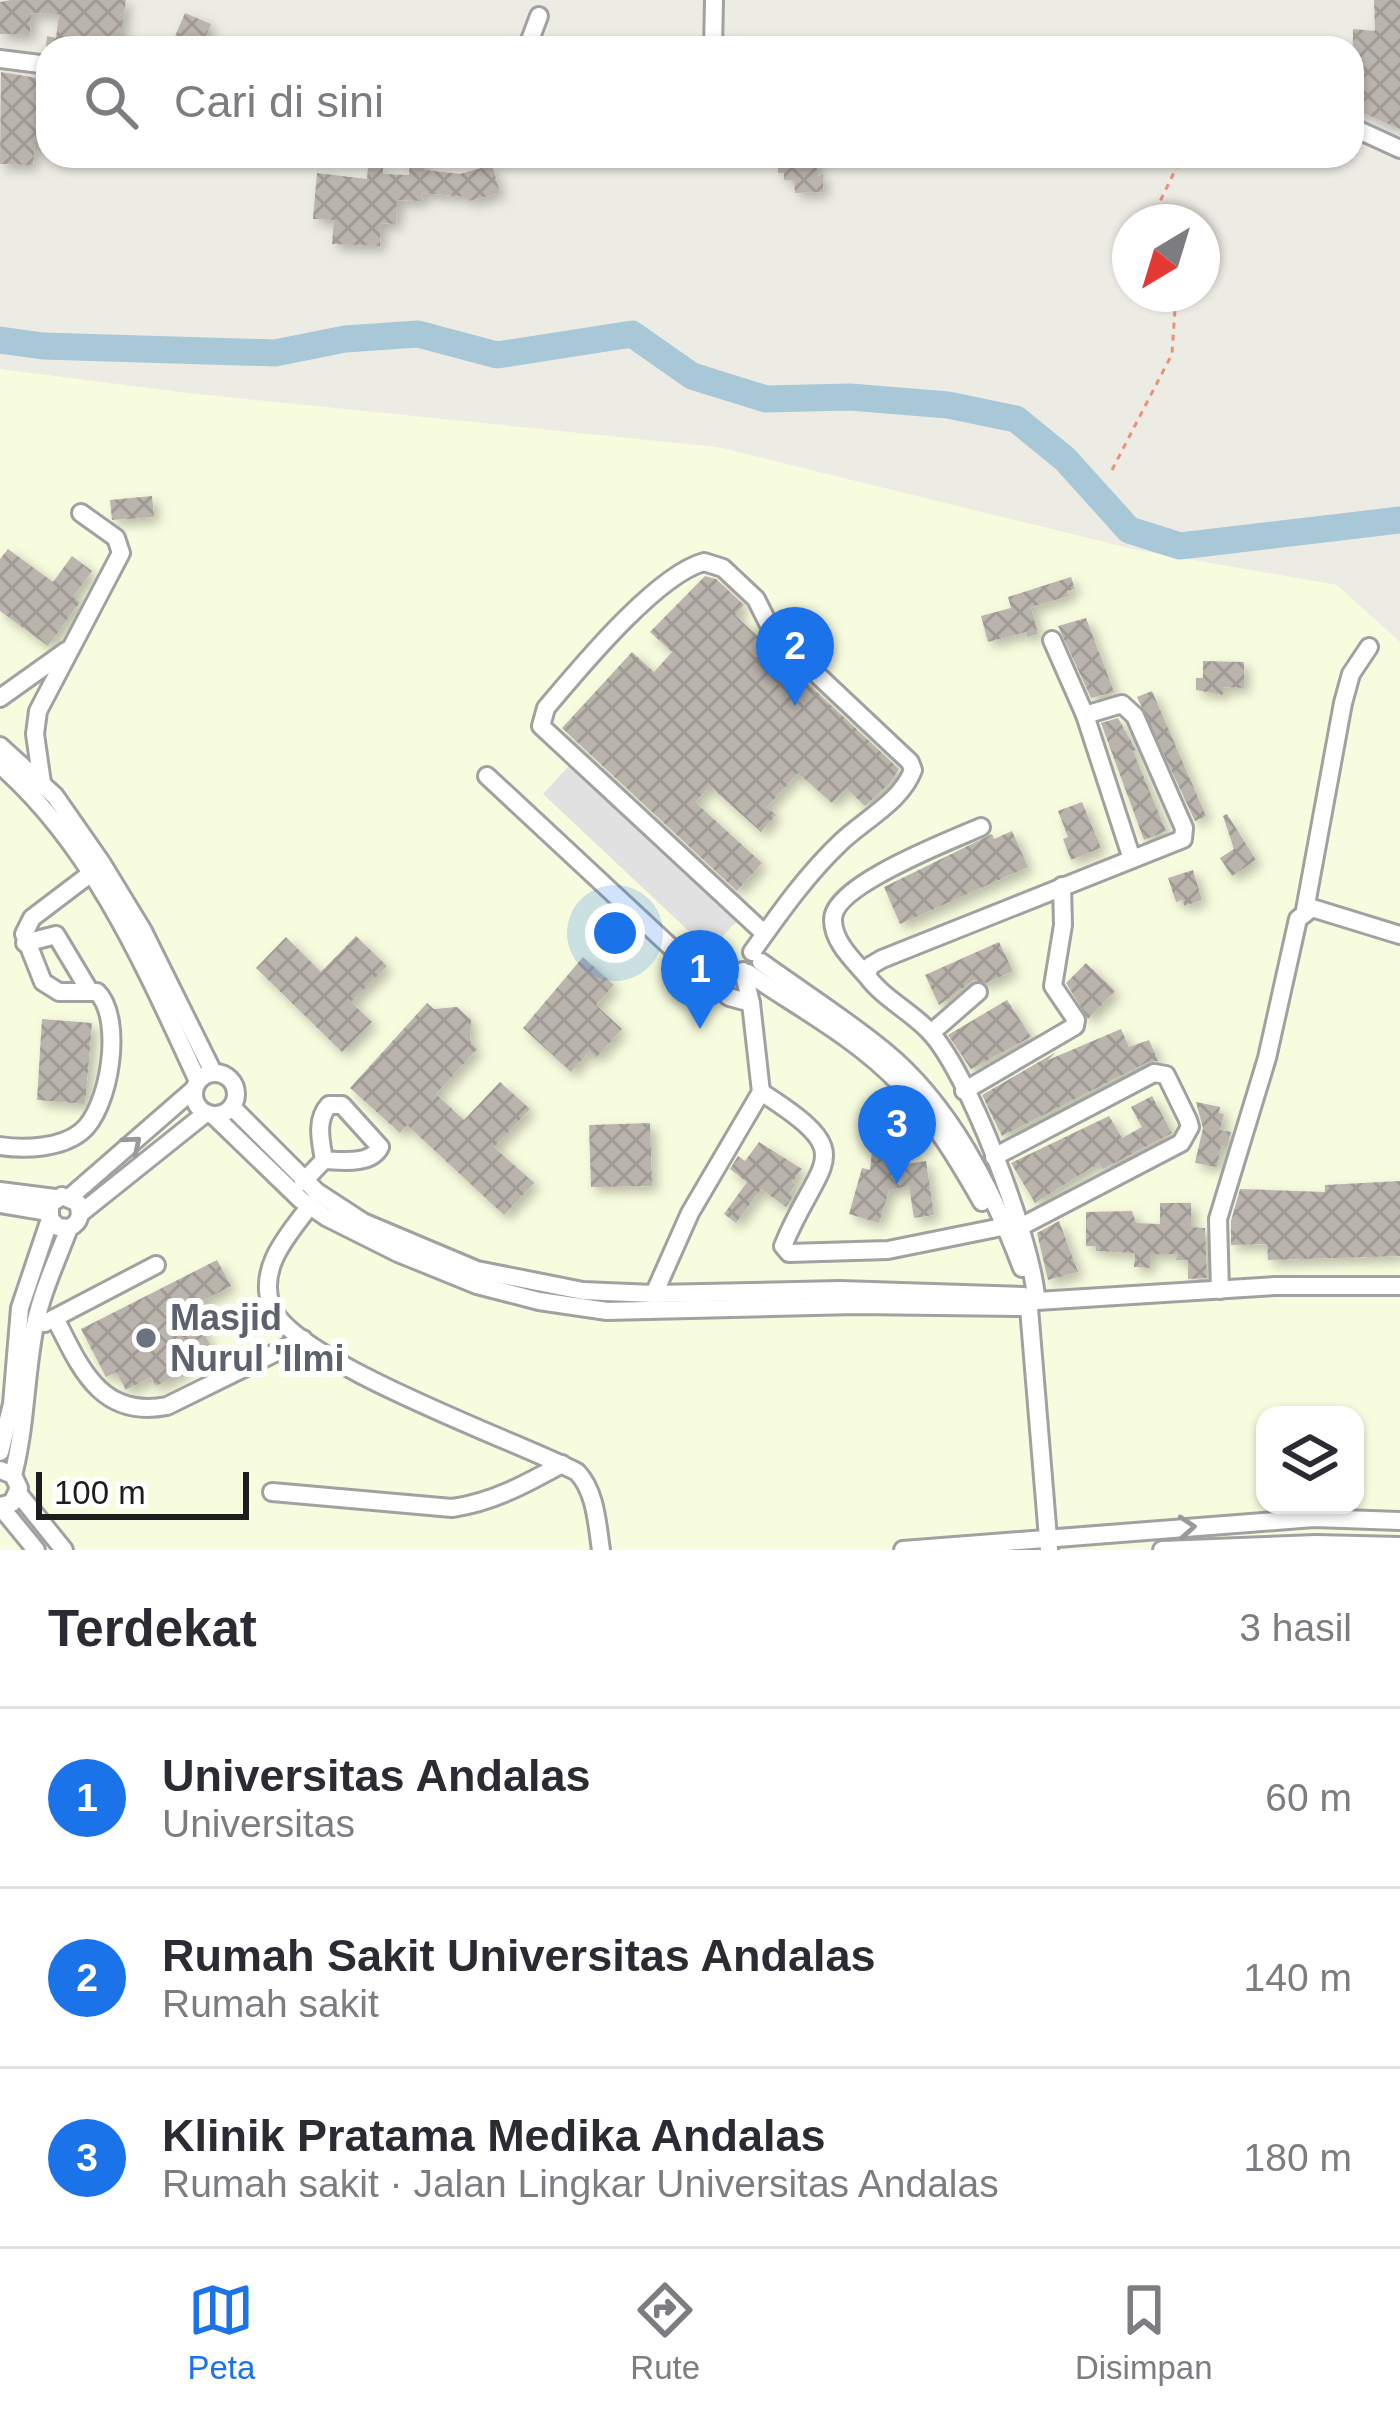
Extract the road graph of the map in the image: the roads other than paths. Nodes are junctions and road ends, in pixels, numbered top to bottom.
1 (713, 0) edge
2 (539, 16) dead end
3 (531, 36) edge
4 (713, 36) edge
5 (0, 59) edge
6 (36, 64) edge
7 (1364, 132) edge
8 (1400, 149) edge
9 (81, 513) dead end
10 (1052, 640) dead end
11 (1370, 647) dead end
12 (67, 650) junction
13 (0, 698) edge
14 (1085, 715) junction
15 (0, 746) edge
16 (0, 765) edge
17 (487, 776) dead end
18 (42, 783) junction
19 (981, 827) dead end
20 (73, 835) junction
21 (1132, 859) junction
22 (90, 874) junction
23 (1062, 886) junction
24 (1305, 910) junction
25 (765, 934) junction
26 (1400, 934) edge
27 (25, 943) junction
28 (751, 965) junction
29 (867, 976) junction
30 (89, 990) junction
31 (978, 992) dead end
32 (751, 1003) junction
33 (931, 1033) junction
34 (202, 1081) junction
35 (964, 1091) junction
36 (761, 1092) junction
37 (232, 1107) junction
38 (210, 1114) junction
39 (0, 1146) edge
40 (994, 1157) junction
41 (324, 1160) dead end
42 (303, 1182) junction
43 (0, 1191) edge
44 (0, 1204) edge
45 (56, 1206) junction
46 (309, 1207) junction
47 (75, 1220) junction
48 (1022, 1226) junction
49 (997, 1228) junction
50 (156, 1265) dead end
51 (1400, 1286) edge
52 (1220, 1290) junction
53 (555, 1294) junction
54 (653, 1294) junction
55 (736, 1300) junction
56 (1030, 1300) junction
57 (55, 1318) junction
58 (26, 1327) junction
59 (303, 1339) junction
60 (0, 1452) edge
61 (562, 1464) junction
62 (10, 1479) edge
63 (272, 1492) dead end
64 (0, 1506) edge
65 (1400, 1521) edge
66 (1048, 1544) edge
67 (1400, 1546) edge
68 (36, 1550) edge
69 (64, 1550) edge
70 (601, 1550) edge
71 (903, 1550) edge
72 (1162, 1550) edge

1 - 4 street
2 - 3 street
5 - 6 street
7 - 8 street
9 - 12 street
10 - 14 street
11 - 24 street
12 - 13 street
12 - 18 street
14 - 21 street
14 - 21 street
15 - 18 street
16 - 20 street
17 - 32 street
18 - 20 street
19 - 29 street
20 - 22 street
20 - 34 street
21 - 23 street
22 - 27 street
22 - 34 street
23 - 29 street
23 - 35 street
24 - 26 street
24 - 52 street
25 - 25 street
25 - 28 street
27 - 30 street
27 - 30 street
28 - 32 street
28 - 49 street
28 - 56 street
29 - 33 street
30 - 39 street
31 - 33 street
32 - 36 street
33 - 35 street
34 - 37 street
34 - 38 street
45 -> 34 street
35 - 40 street
36 - 49 street
36 - 54 street
37 - 38 street
37 - 42 street
38 - 46 street
38 - 47 street
40 - 48 street
40 - 48 street
41 - 42 street
42 - 53 street
43 - 45 street
44 - 45 street
45 - 47 street
45 - 47 street
45 - 58 street
46 - 53 street
46 - 59 street
47 - 58 street
48 - 56 street
49 - 56 street
50 - 57 street
51 - 52 street
52 - 56 street
53 - 54 street
53 - 55 street
54 - 55 street
55 - 56 street
56 - 66 street
57 - 58 street
57 - 59 street
58 - 60 street
58 - 62 street
59 - 61 street
61 - 63 street
61 - 70 street
62 - 64 street
62 - 69 street
64 - 68 street
66 -> 65 street
66 - 71 street
67 - 72 street

